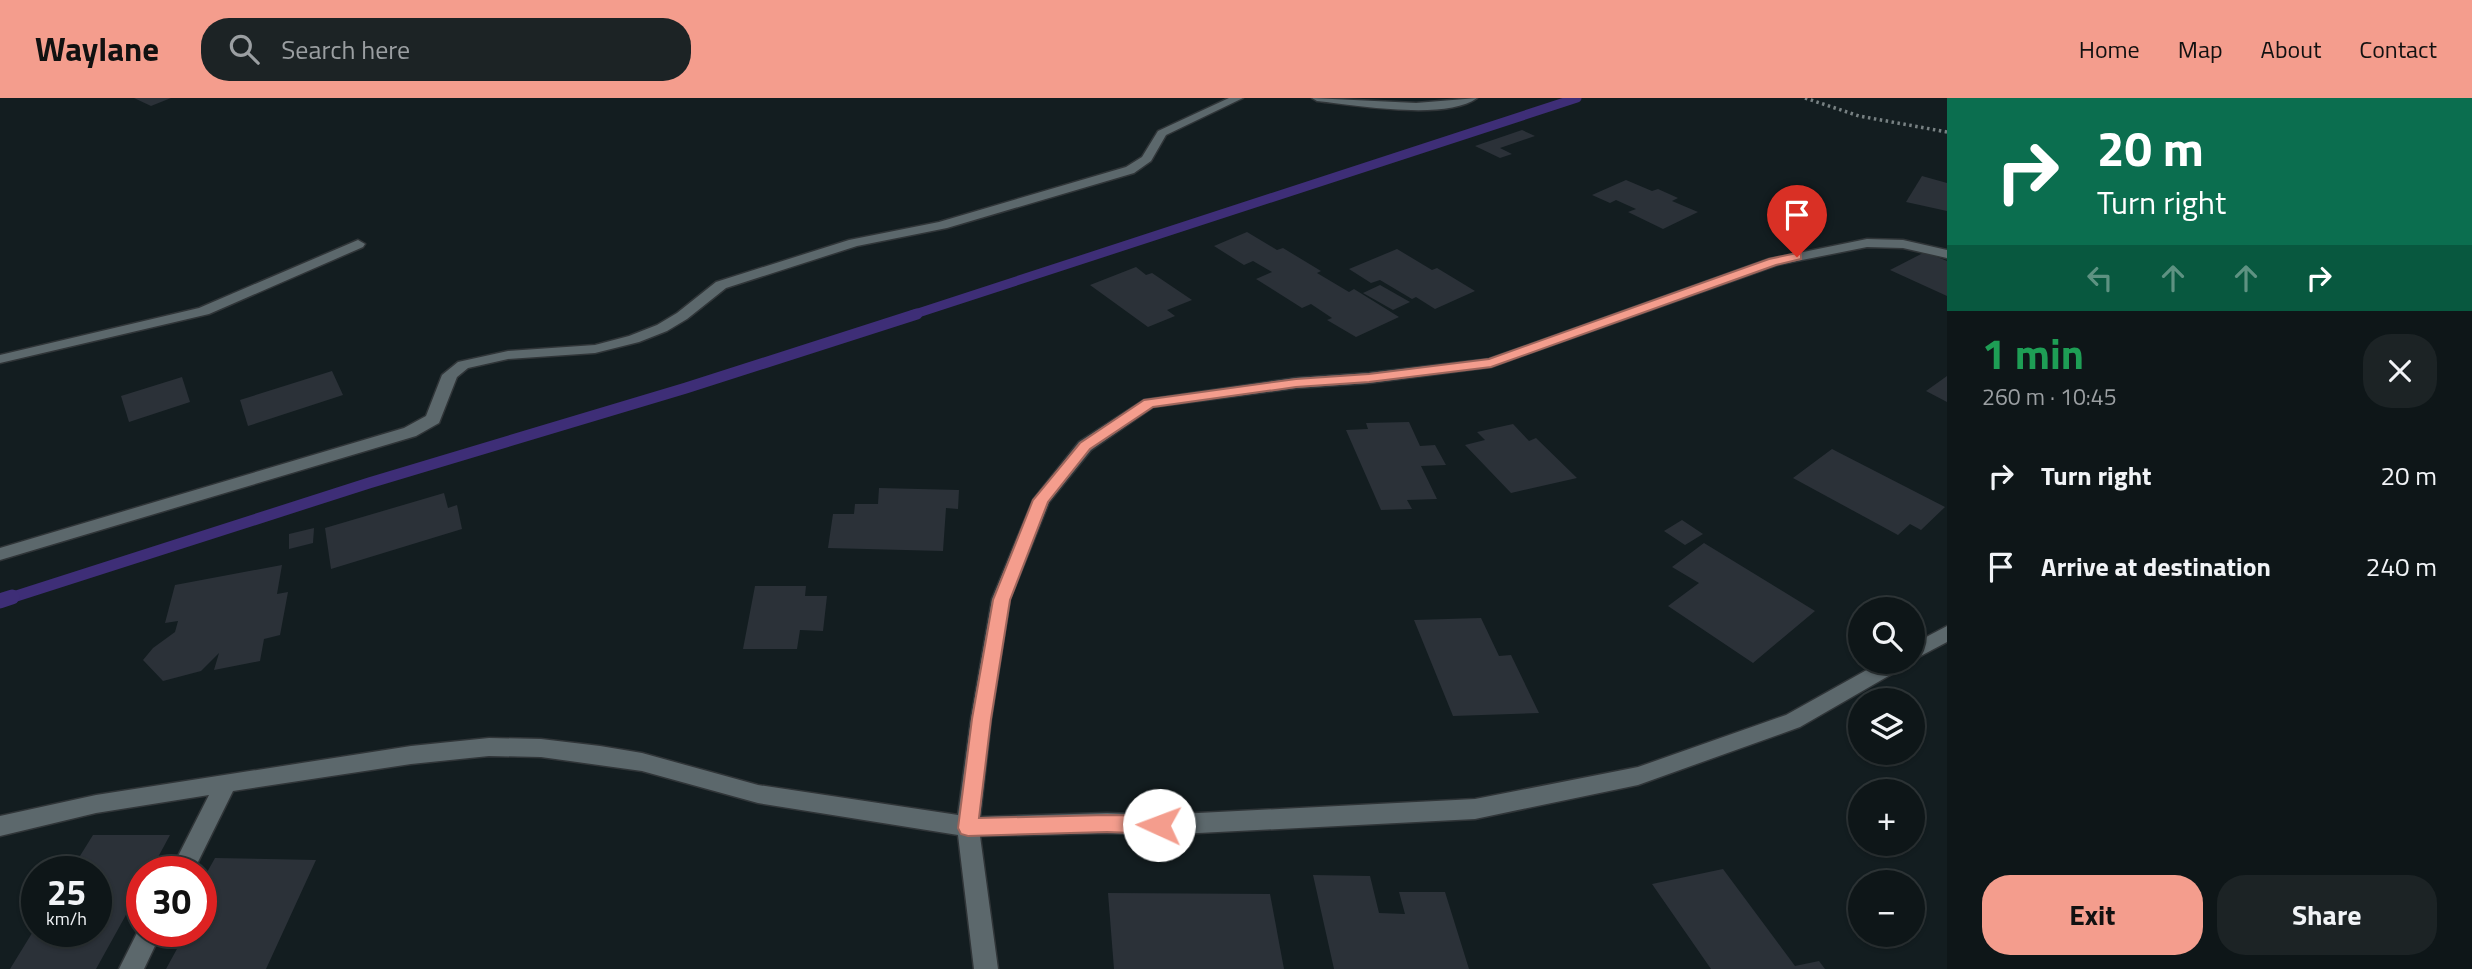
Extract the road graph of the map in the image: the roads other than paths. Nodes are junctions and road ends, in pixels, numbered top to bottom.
1 (1238, 98) edge
2 (1317, 98) edge
3 (1472, 98) edge
4 (358, 244) dead end
5 (1947, 254) edge
6 (0, 359) edge
7 (0, 554) edge
8 (1947, 633) edge
9 (1925, 646) edge
10 (1876, 674) edge
11 (226, 783) junction
12 (0, 826) edge
13 (968, 828) junction
14 (189, 856) edge
15 (142, 947) edge
16 (131, 969) edge
17 (986, 969) edge

1 - 7 street
2 - 3 street
4 - 6 street
5 - 13 street
8 - 9 street
10 - 13 street
11 - 12 street
11 - 13 street
11 - 14 street
13 - 17 street
15 - 16 street

